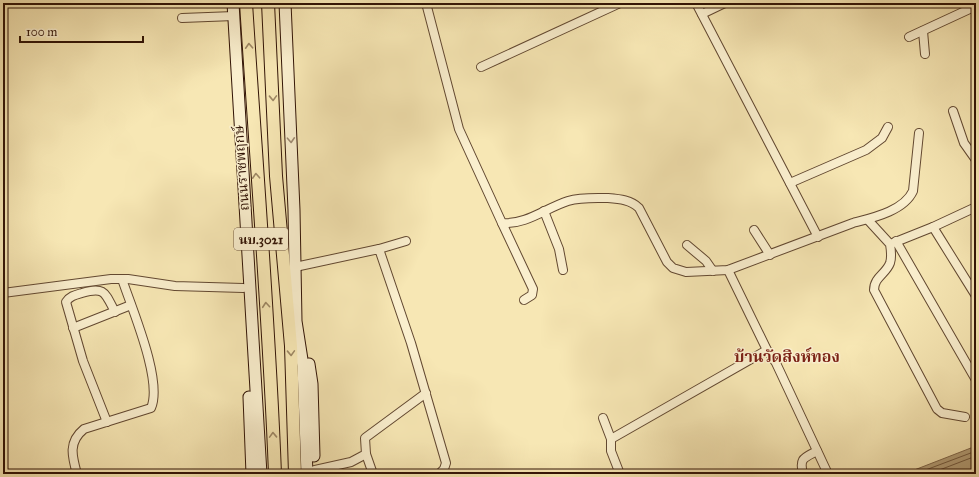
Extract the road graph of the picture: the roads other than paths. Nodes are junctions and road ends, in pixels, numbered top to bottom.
1 (233, 3) edge
2 (238, 3) edge
3 (246, 3) edge
4 (268, 3) edge
5 (285, 3) edge
6 (426, 3) edge
7 (620, 3) edge
8 (696, 3) edge
9 (725, 3) edge
10 (976, 6) edge
11 (702, 14) junction
12 (234, 16) junction
13 (182, 18) dead end
14 (235, 29) junction
15 (923, 30) junction
16 (909, 37) dead end
17 (925, 54) dead end
18 (481, 67) dead end
19 (953, 111) dead end
20 (888, 127) dead end
21 (919, 133) dead end
22 (976, 160) edge
23 (790, 183) junction
24 (976, 206) edge
25 (544, 211) junction
26 (246, 213) junction
27 (868, 220) junction
28 (502, 223) junction
29 (933, 227) junction
30 (754, 230) dead end
31 (818, 237) junction
32 (406, 241) dead end
33 (893, 242) junction
34 (687, 245) dead end
35 (380, 249) junction
36 (770, 255) junction
37 (295, 267) junction
38 (564, 270) dead end
39 (728, 270) junction
40 (713, 271) junction
41 (122, 280) junction
42 (243, 288) junction
43 (3, 293) edge
44 (976, 296) edge
45 (524, 300) dead end
46 (131, 305) junction
47 (115, 312) junction
48 (73, 328) junction
49 (767, 350) junction
50 (976, 380) edge
51 (426, 393) junction
52 (965, 417) dead end
53 (602, 418) dead end
54 (107, 422) junction
55 (611, 439) junction
56 (817, 450) junction
57 (366, 454) junction
58 (312, 473) edge
59 (77, 474) edge
60 (252, 474) edge
61 (261, 474) edge
62 (275, 474) edge
63 (295, 474) edge
64 (373, 474) edge
65 (439, 474) edge
66 (620, 474) edge
67 (803, 474) edge
68 (828, 474) edge

1 - 12 main road, ถนนราชพฤกษ์ / นบ.3021
2 - 14 main road
62 -> 3 main road, ถนนราชพฤกษ์ / นบ.3021
4 -> 63 main road, นบ.3021
5 -> 37 main road, นบ.3021
6 - 28 street
7 - 18 street
8 - 11 street
9 - 11 street
10 - 15 street
11 - 23 street
12 - 13 street
12 - 14 main road, ถนนราชพฤกษ์ / นบ.3021
14 - 26 main road, ถนนราชพฤกษ์ / นบ.3021
15 - 16 street
15 - 17 street
19 - 22 street
20 - 23 street
21 - 27 street
23 - 31 street
24 - 29 street
25 - 28 street
25 - 38 street
25 - 40 street
26 - 42 main road
26 - 61 main road, ถนนราชพฤกษ์ / นบ.3021
27 - 31 street
27 - 33 street
28 - 45 street
29 - 33 street
29 - 44 street
30 - 36 street
31 - 36 street
32 - 35 street
33 - 50 street
33 - 52 street
34 - 40 street
35 - 37 street
35 - 51 street
36 - 39 street
37 - 58 main road, นบ.3021
39 - 40 street
39 - 49 street
41 - 42 street
41 - 43 street
41 - 46 street
42 - 60 main road
46 - 47 street
46 - 54 street
47 - 48 street
47 - 48 street
48 - 54 street
49 - 55 street
49 - 56 street
51 - 57 street
51 - 65 street
53 - 55 street
54 - 59 street
55 - 66 street
56 - 67 street
56 - 68 street
57 - 58 street
57 - 64 street

